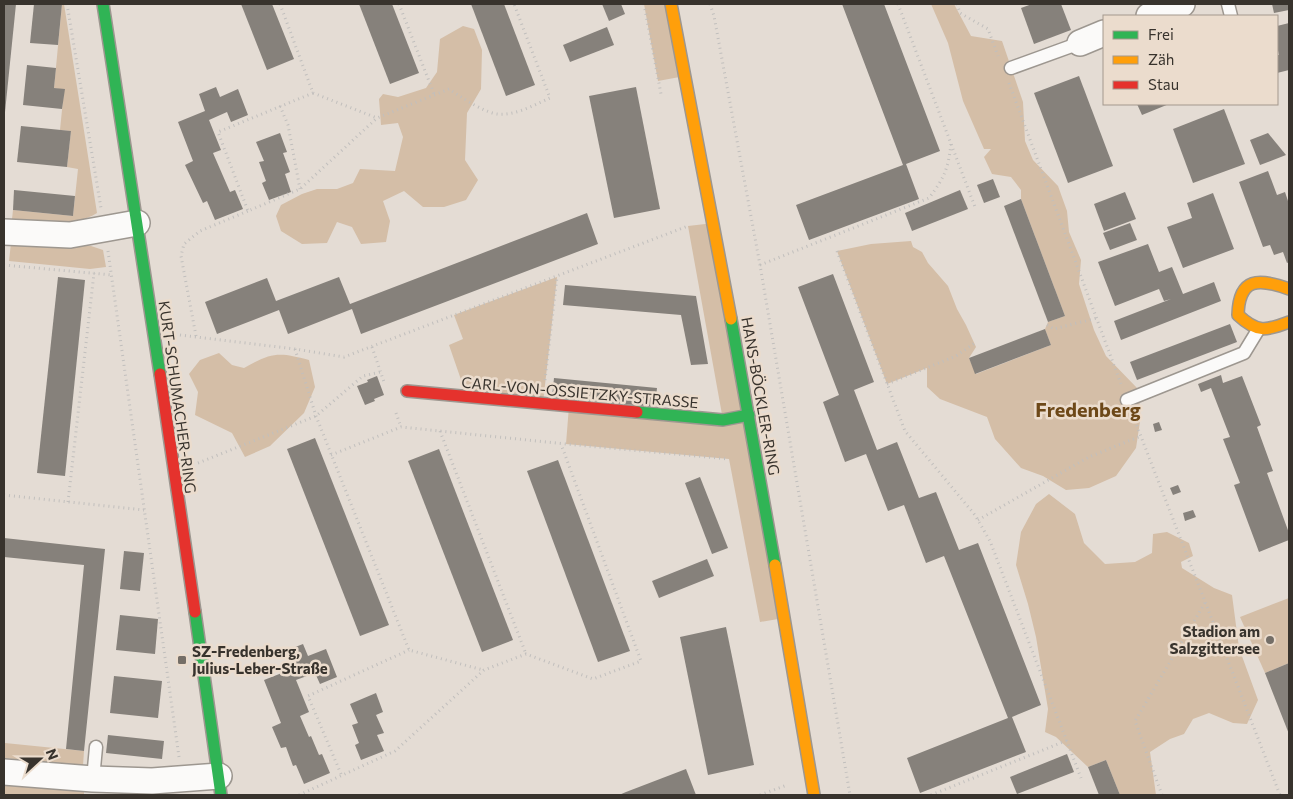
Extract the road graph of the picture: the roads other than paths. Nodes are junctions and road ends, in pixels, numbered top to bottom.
1 (103, 4) edge
2 (671, 4) edge
3 (1182, 4) edge
4 (1152, 15) edge
5 (1103, 33) edge
6 (1080, 43) joint
7 (1011, 68) dead end
8 (136, 223) junction
9 (4, 232) edge
10 (1289, 289) edge
11 (1289, 322) edge
12 (1258, 330) junction
13 (407, 391) dead end
14 (1127, 400) dead end
15 (749, 416) junction
16 (96, 747) dead end
17 (4, 772) edge
18 (93, 779) junction
19 (220, 785) edge
20 (814, 795) edge

1 - 8 street, KURT-SCHUMACHER-RING
2 - 15 street, HANS-BÖCKLER-RING
3 - 4 street
5 - 6 street
6 - 7 lane
8 - 9 street
8 - 19 street, KURT-SCHUMACHER-RING
10 - 12 street
11 - 12 street
12 - 14 lane
13 - 15 street, CARL-VON-OSSIETZKY-STRASSE
15 - 20 street, HANS-BÖCKLER-RING
16 - 18 lane
17 - 18 street
18 - 19 street

